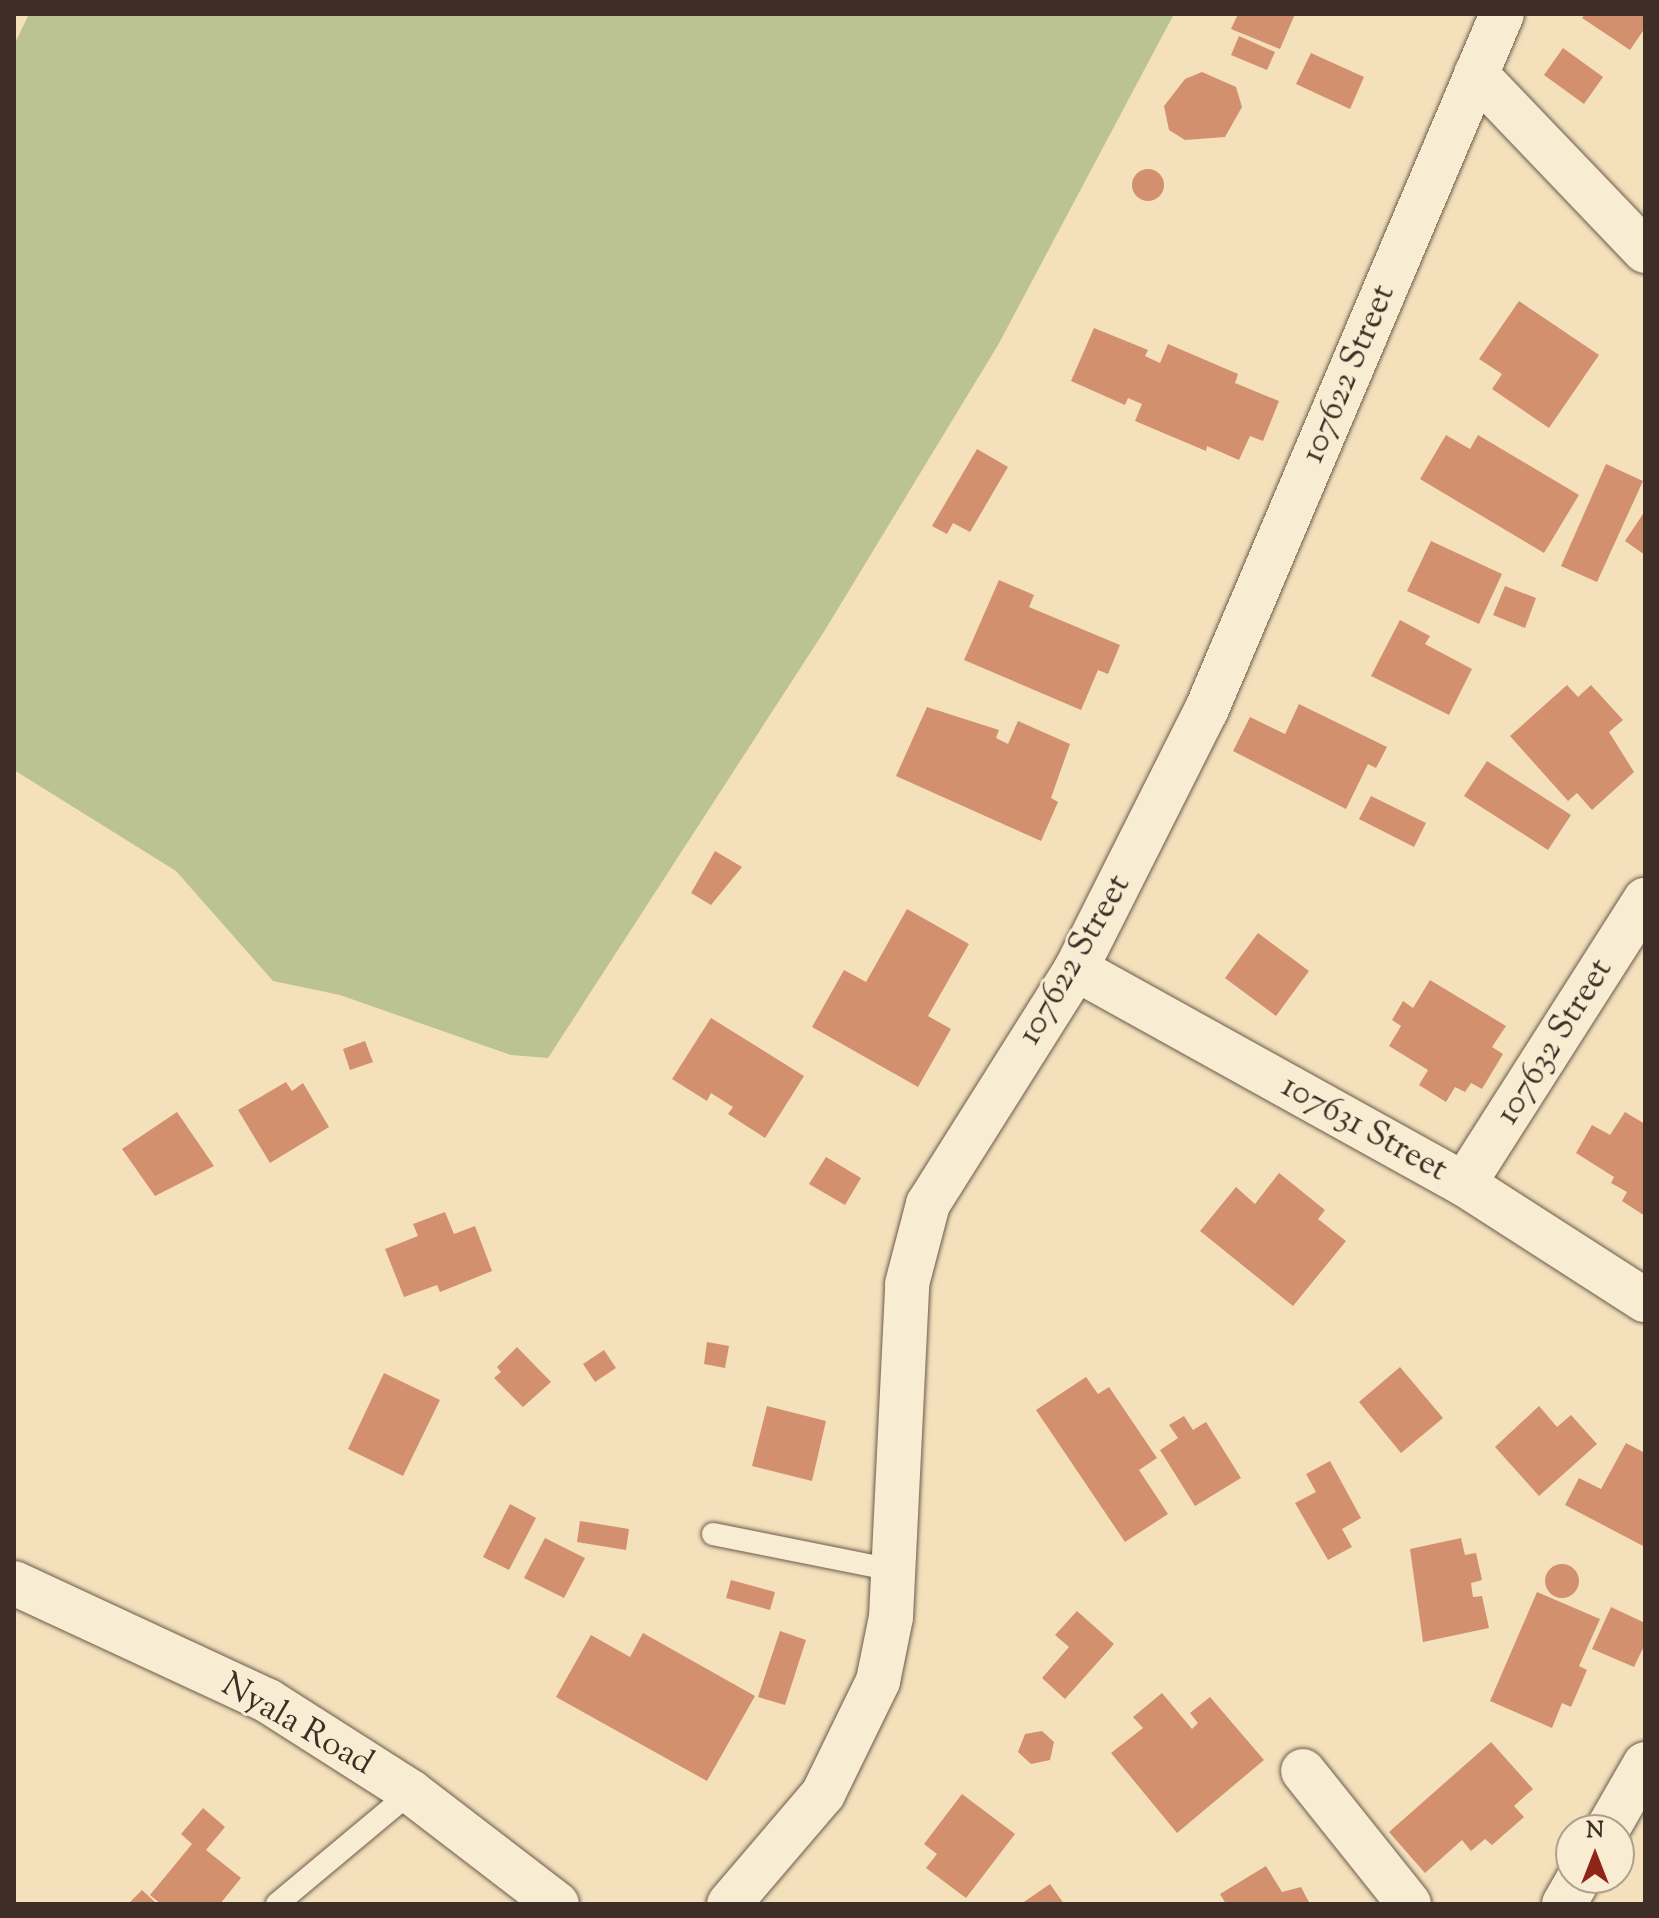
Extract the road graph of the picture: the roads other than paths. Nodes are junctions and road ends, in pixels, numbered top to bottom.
1 (1502, 14) edge
2 (1476, 74) junction
3 (1645, 251) edge
4 (1645, 900) edge
5 (1076, 969) junction
6 (1464, 1184) junction
7 (1645, 1300) edge
8 (713, 1534) dead end
9 (893, 1570) junction
10 (14, 1583) edge
11 (1645, 1764) edge
12 (1303, 1771) dead end
13 (411, 1792) junction
14 (1616, 1814) edge
15 (277, 1904) edge
16 (557, 1904) edge
17 (729, 1904) edge
18 (1409, 1904) edge

1 - 2 street, 107622 Street
2 - 3 street
2 - 5 street, 107622 Street
4 - 6 street, 107632 Street
5 - 6 street, 107631 Street
5 - 9 street, 107622 Street
6 - 7 street, 107631 Street
8 - 9 lane
9 - 17 street, 107622 Street
10 - 13 street, Nyala Road
11 - 14 street
12 - 18 street
13 - 15 lane
13 - 16 street, Nyala Road

